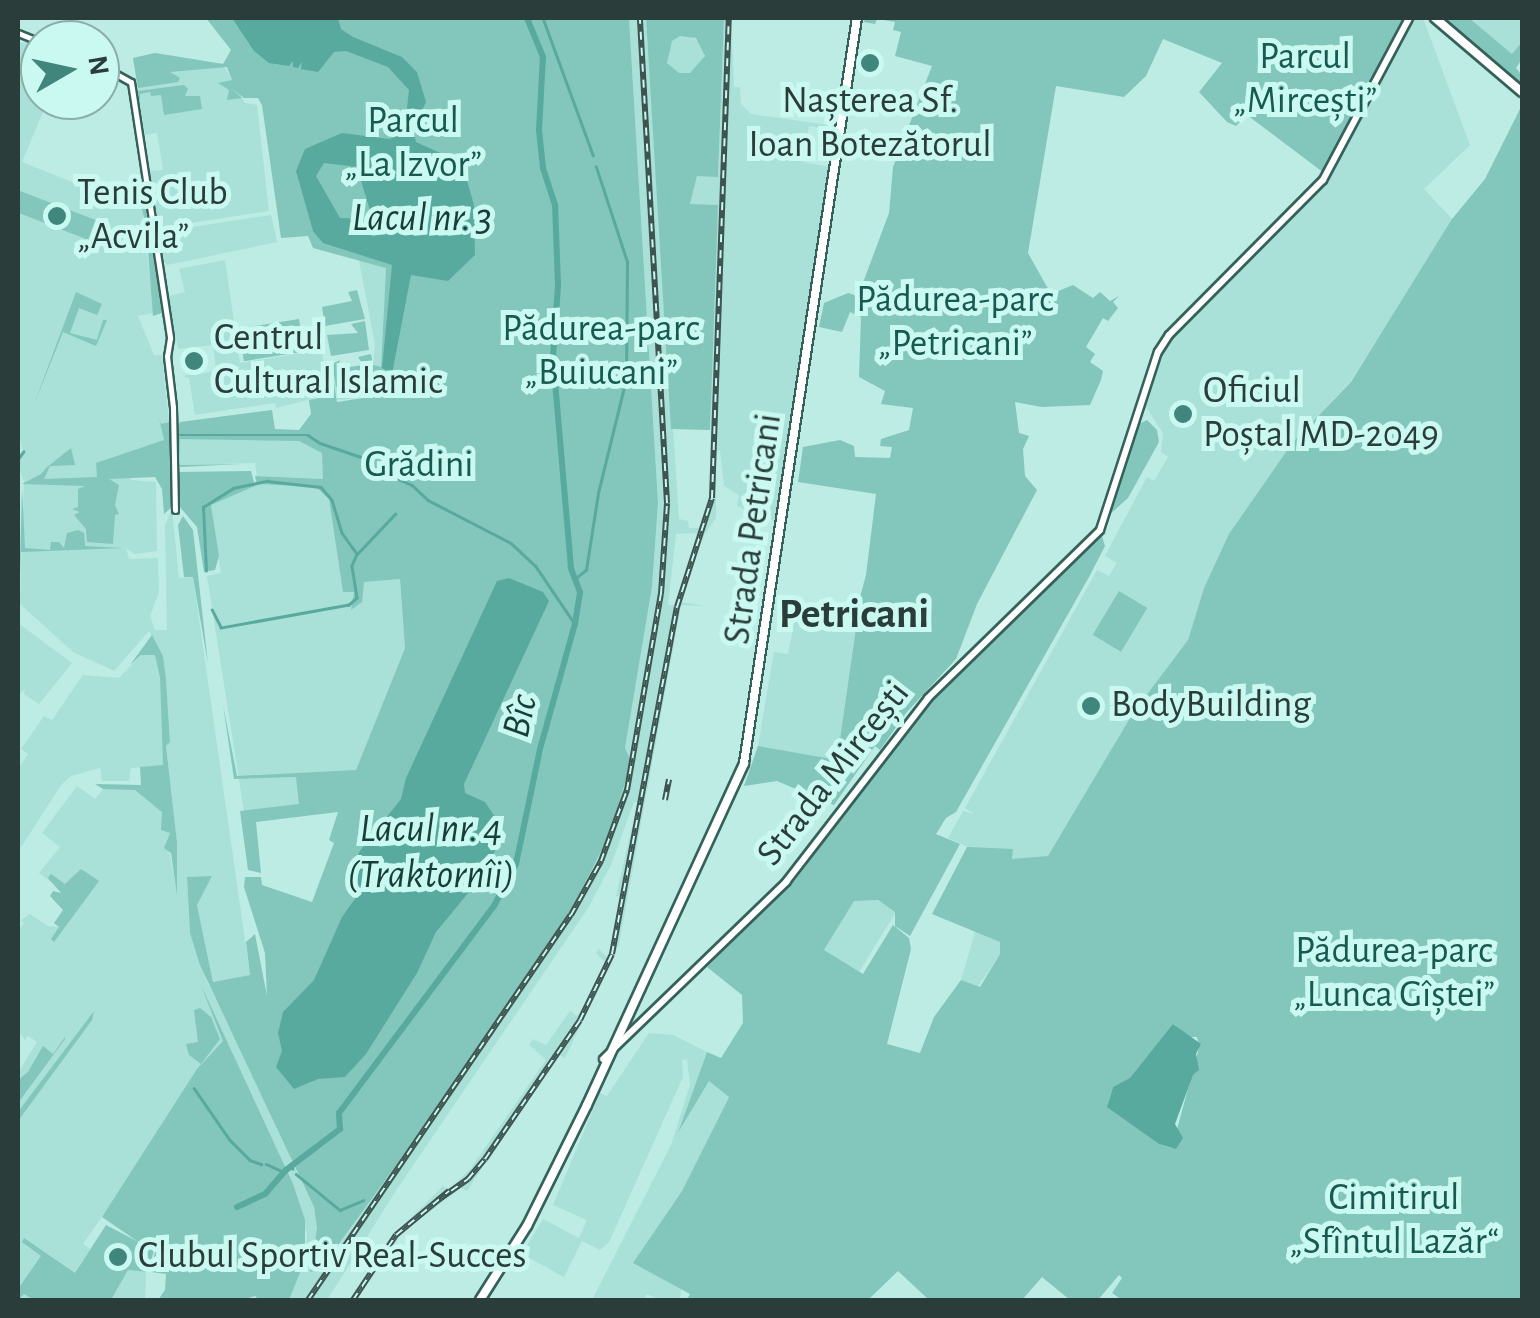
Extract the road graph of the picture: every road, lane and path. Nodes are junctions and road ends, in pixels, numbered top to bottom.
1 (857, 18) edge
2 (1409, 18) edge
3 (1435, 18) edge
4 (120, 76) edge
5 (1522, 92) edge
6 (175, 510) dead end
7 (622, 1024) junction
8 (611, 1053) junction
9 (603, 1059) junction
10 (570, 1136) junction
11 (480, 1300) edge

1 - 7 main road, Strada Petricani
2 - 8 main road, Strada Mircești
3 - 5 main road
4 - 6 street
7 - 8 main road, Strada Petricani
7 - 9 main road, Strada Petricani
8 - 9 main road, Strada Mircești
8 - 10 main road, Strada Petricani
9 - 10 main road, Strada Petricani
10 - 11 main road, Strada Petricani

